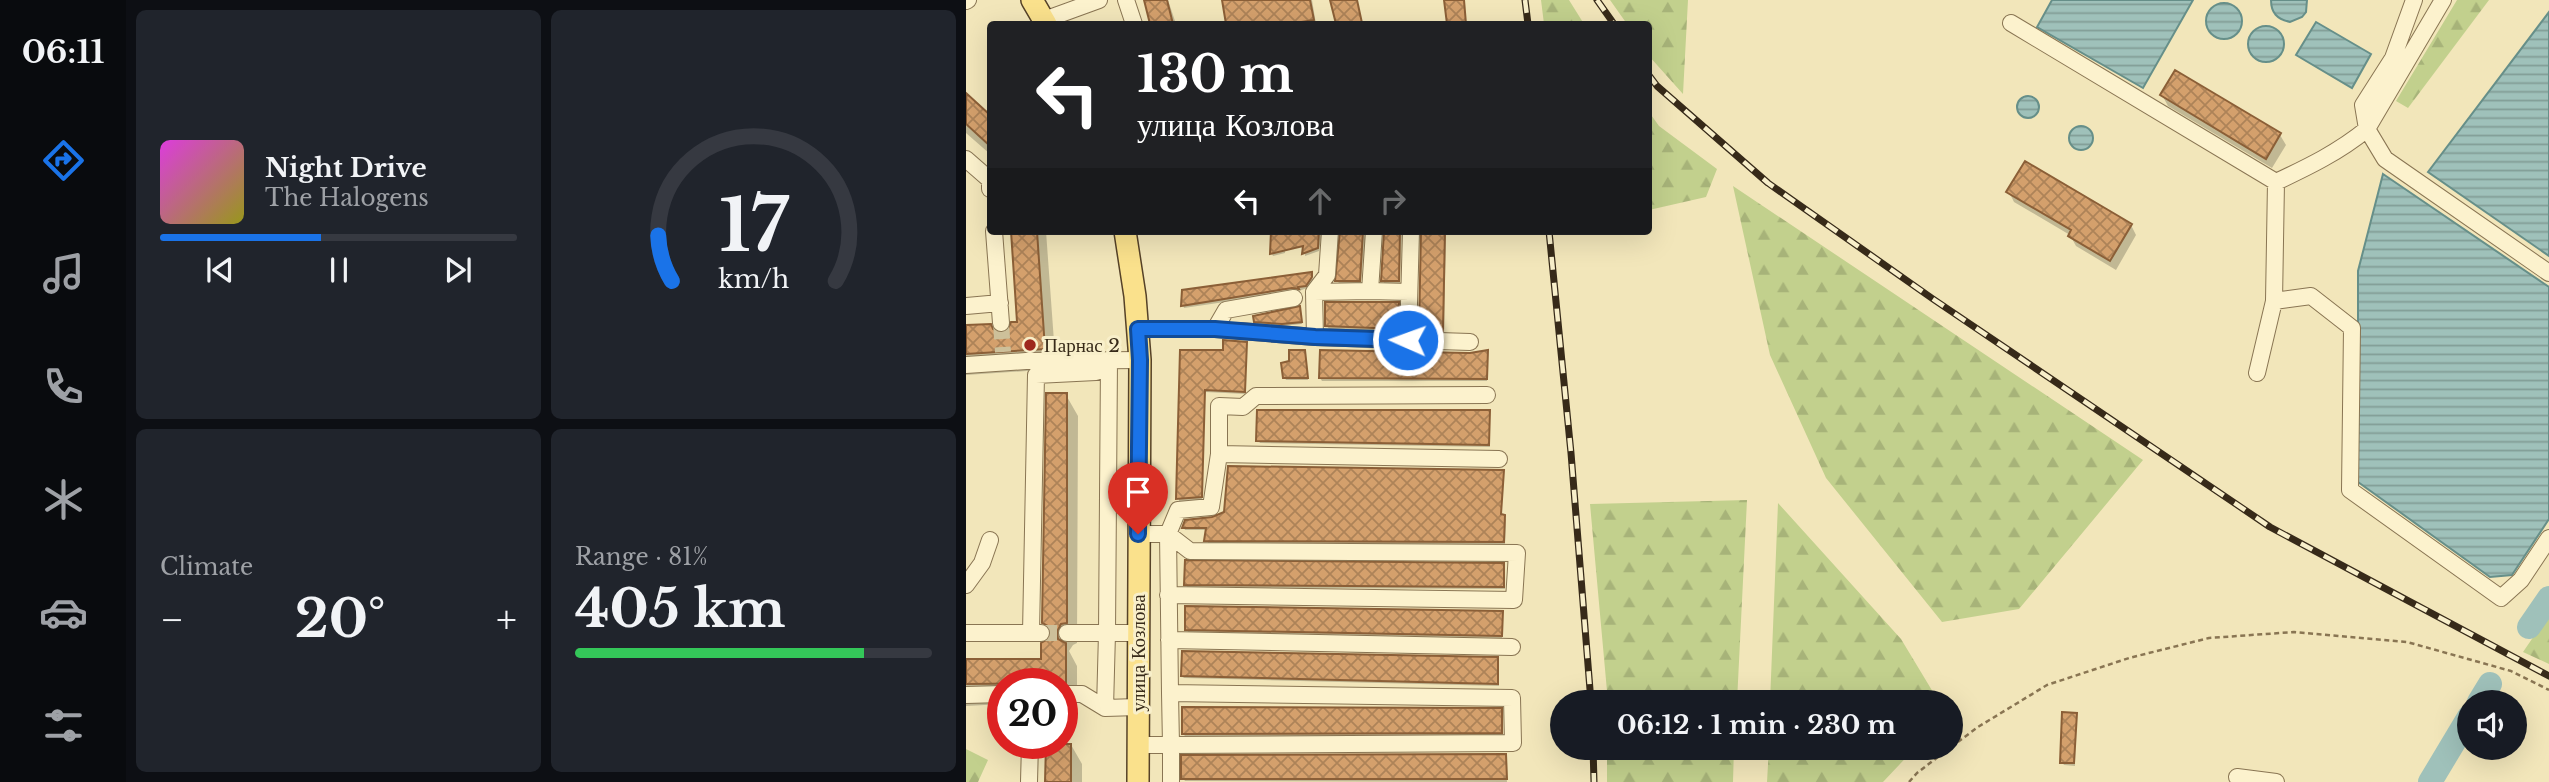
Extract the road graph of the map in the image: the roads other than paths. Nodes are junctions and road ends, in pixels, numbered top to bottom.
1 (1032, 0) edge
2 (1098, 0) edge
3 (1126, 0) edge
4 (2414, 0) edge
5 (2443, 0) edge
6 (1044, 21) edge
7 (1047, 21) edge
8 (1133, 21) edge
9 (2011, 23) dead end
10 (2367, 129) junction
11 (966, 159) edge
12 (987, 177) edge
13 (2276, 182) junction
14 (994, 235) edge
15 (1126, 235) edge
16 (1330, 235) edge
17 (1374, 235) edge
18 (1411, 235) edge
19 (2549, 273) edge
20 (1370, 291) junction
21 (1314, 292) junction
22 (1409, 292) junction
23 (1294, 298) dead end
24 (2274, 300) junction
25 (1000, 303) junction
26 (966, 306) edge
27 (1001, 323) tunnel mouth
28 (1138, 329) junction
29 (1215, 329) junction
30 (1315, 337) junction
31 (1408, 340) junction
32 (1470, 342) dead end
33 (1102, 360) junction
34 (1140, 360) junction
35 (966, 365) edge
36 (2257, 373) dead end
37 (1487, 395) dead end
38 (1219, 454) junction
39 (1499, 459) dead end
40 (1138, 534) junction
41 (1168, 534) junction
42 (2549, 538) edge
43 (990, 540) dead end
44 (966, 585) edge
45 (1168, 595) junction
46 (966, 633) edge
47 (1066, 633) tunnel mouth
48 (1107, 633) junction
49 (1138, 633) junction
50 (1169, 640) junction
51 (1512, 647) dead end
52 (987, 694) edge
53 (1078, 694) edge
54 (1170, 694) junction
55 (966, 695) edge
56 (1138, 706) junction
57 (1105, 708) junction
58 (1138, 745) junction
59 (1171, 745) junction
60 (1030, 759) edge
61 (2237, 776) dead end
62 (1029, 782) edge
63 (1138, 782) edge
64 (1171, 782) edge
65 (2276, 782) edge

1 - 6 main road
2 - 7 lane
3 - 8 lane
4 - 10 lane
5 - 10 lane
9 - 13 lane
10 - 13 lane
10 - 19 lane
11 - 12 lane
13 - 24 lane
14 - 25 lane
15 - 28 main road, улица Козлова
16 - 21 lane
17 - 20 lane
18 - 22 lane
20 - 21 lane
20 - 22 lane
21 - 30 lane
22 - 31 lane
23 - 29 lane
24 - 36 lane
24 - 42 lane
25 - 26 lane
25 - 27 lane
28 - 29 lane
28 - 34 main road, улица Козлова
29 - 30 lane
30 - 31 lane
31 - 32 lane
33 - 34 lane
33 - 35 lane
33 - 46 lane
33 - 48 lane
34 - 40 main road, улица Козлова
37 - 38 lane
38 - 39 lane
38 - 41 lane
40 - 41 lane
40 - 49 main road, улица Козлова
41 - 45 lane
41 - 45 lane
43 - 44 lane
45 - 50 lane
47 - 48 lane
48 - 49 lane
48 - 57 lane
49 - 56 main road, улица Козлова
50 - 51 lane
50 - 54 lane
52 - 55 lane
53 - 57 lane
54 - 59 lane
54 - 59 lane
56 - 57 lane
56 - 58 main road, улица Козлова
58 - 59 lane
58 - 63 main road, улица Козлова
59 - 64 lane
60 - 62 lane
61 - 65 lane

